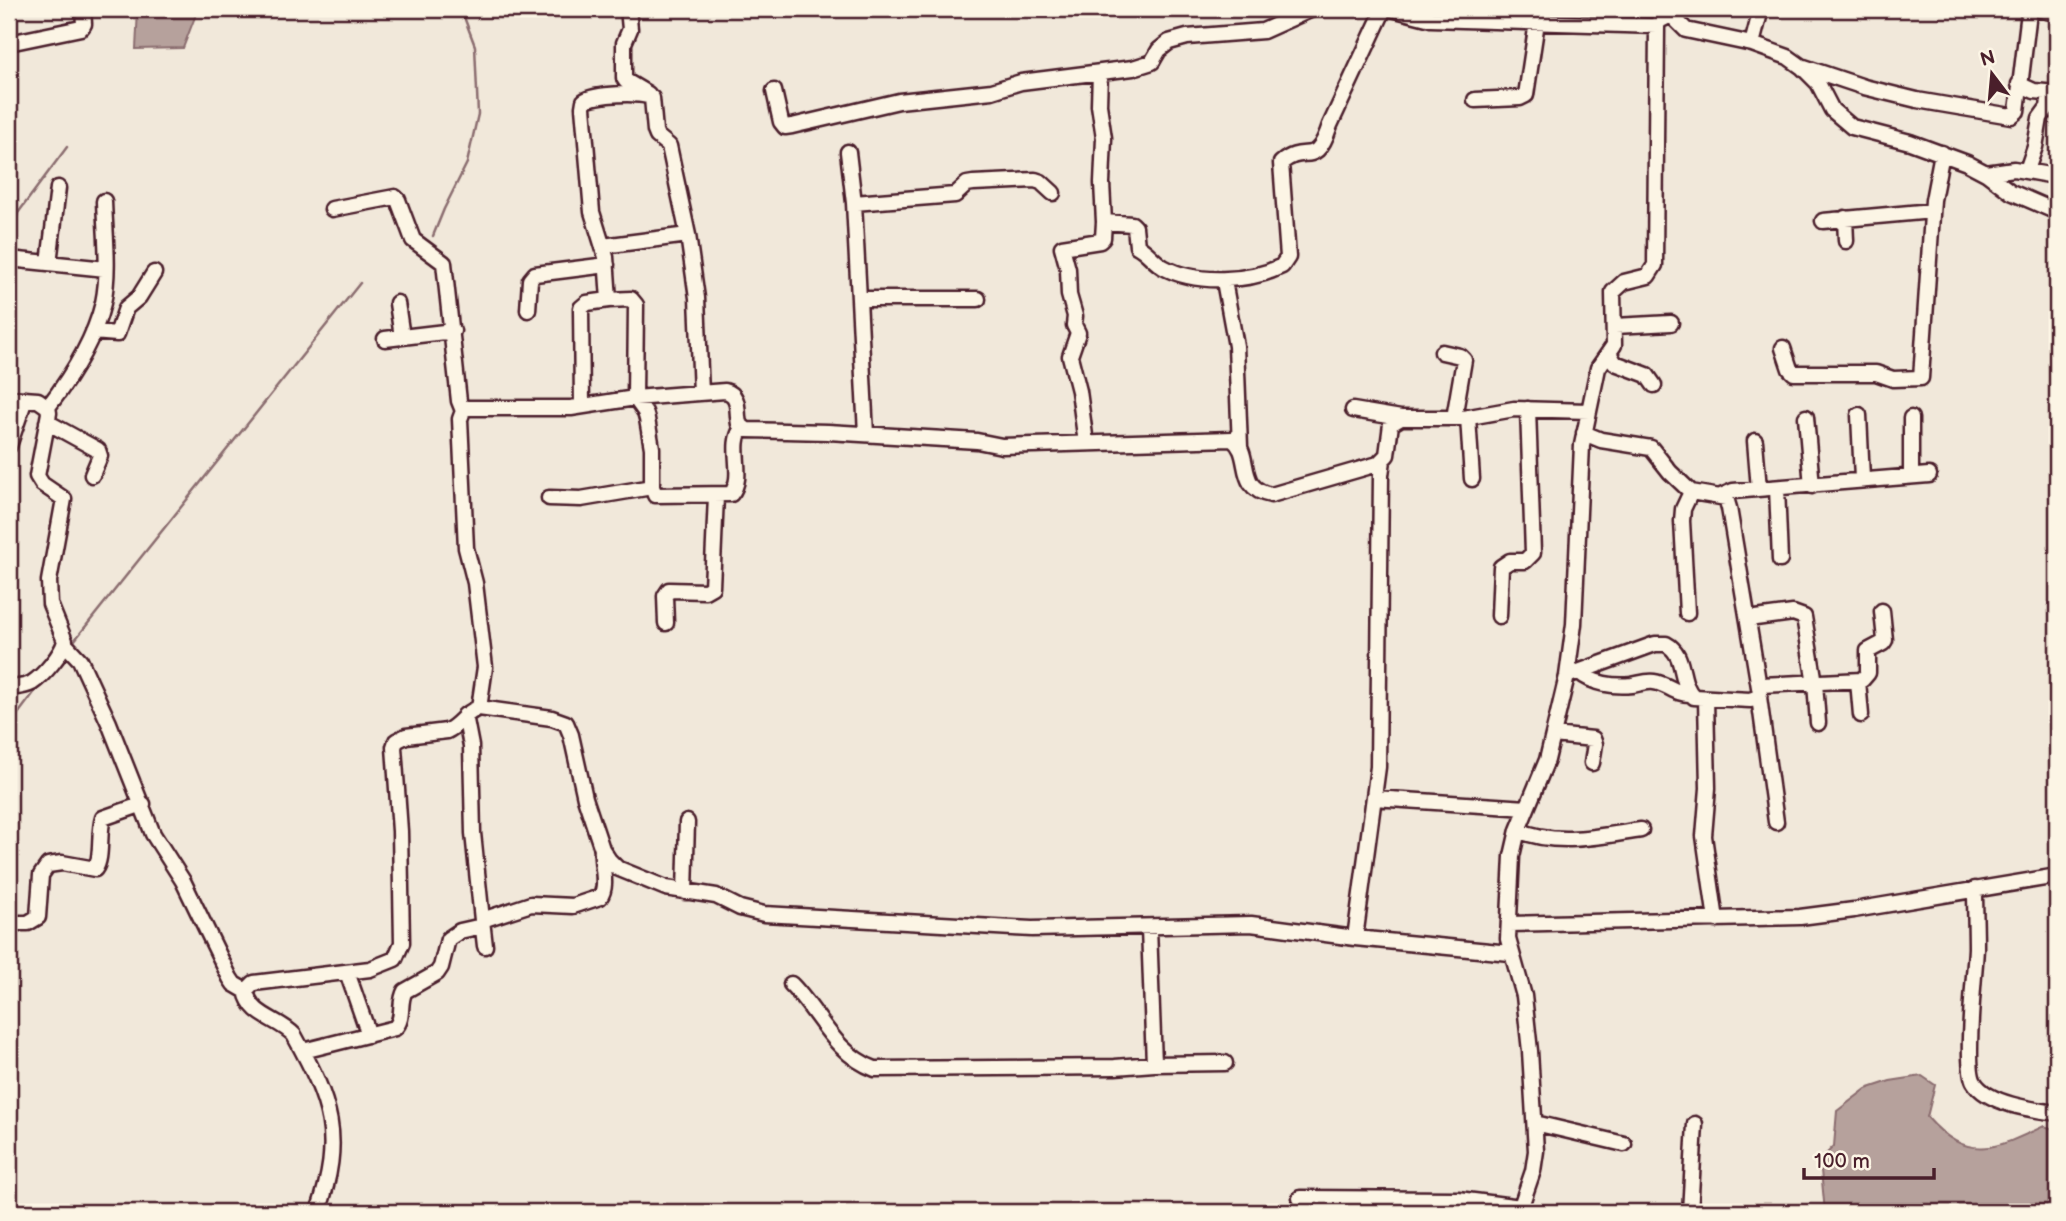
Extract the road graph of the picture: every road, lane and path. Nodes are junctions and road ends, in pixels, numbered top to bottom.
1 (83, 9) edge
2 (628, 9) edge
3 (1312, 9) edge
4 (1384, 9) edge
5 (1392, 9) edge
6 (1761, 9) edge
7 (1670, 12) edge
8 (2057, 13) edge
9 (1538, 22) junction
10 (1657, 26) junction
11 (9, 43) edge
12 (1752, 44) junction
13 (1802, 67) junction
14 (1100, 72) junction
15 (2019, 84) junction
16 (774, 91) dead end
17 (2054, 93) edge
18 (649, 95) junction
19 (1475, 100) dead end
20 (848, 152) dead end
21 (1942, 153) junction
22 (2027, 170) junction
23 (1986, 173) junction
24 (2049, 175) dead end
25 (58, 188) dead end
26 (1053, 193) dead end
27 (104, 201) dead end
28 (854, 203) junction
29 (332, 209) dead end
30 (1932, 211) junction
31 (2057, 212) edge
32 (1845, 218) junction
33 (1823, 221) dead end
34 (1104, 222) junction
35 (688, 235) junction
36 (1846, 241) dead end
37 (603, 246) junction
38 (9, 259) edge
39 (50, 264) junction
40 (607, 265) junction
41 (106, 269) junction
42 (154, 272) dead end
43 (1224, 281) junction
44 (859, 299) junction
45 (978, 299) dead end
46 (609, 300) junction
47 (397, 303) dead end
48 (528, 310) dead end
49 (1671, 323) dead end
50 (1615, 326) junction
51 (453, 331) junction
52 (93, 332) junction
53 (402, 337) junction
54 (385, 339) dead end
55 (1783, 348) dead end
56 (1441, 352) dead end
57 (1609, 353) junction
58 (1654, 385) dead end
59 (701, 393) junction
60 (9, 398) edge
61 (635, 398) junction
62 (25, 399) junction
63 (582, 406) junction
64 (1528, 408) junction
65 (1353, 410) dead end
66 (463, 411) junction
67 (1589, 411) junction
68 (47, 414) junction
69 (1859, 415) dead end
70 (1805, 416) dead end
71 (1461, 417) junction
72 (1401, 418) junction
73 (1911, 418) dead end
74 (742, 428) junction
75 (1584, 433) junction
76 (866, 434) junction
77 (1755, 441) dead end
78 (1086, 443) junction
79 (9, 446) edge
80 (1240, 447) junction
81 (1383, 460) junction
82 (92, 475) dead end
83 (1929, 475) dead end
84 (1911, 476) junction
85 (1472, 479) dead end
86 (1862, 479) junction
87 (1812, 486) junction
88 (652, 487) junction
89 (1777, 488) junction
90 (1759, 489) junction
91 (1691, 492) junction
92 (716, 496) junction
93 (1721, 496) junction
94 (549, 498) dead end
95 (1780, 560) dead end
96 (1882, 611) dead end
97 (1687, 613) dead end
98 (1499, 616) dead end
99 (1748, 619) junction
100 (666, 623) dead end
101 (65, 643) junction
102 (1573, 674) junction
103 (1858, 681) junction
104 (1815, 683) junction
105 (9, 688) edge
106 (1760, 691) junction
107 (1691, 694) junction
108 (1706, 699) junction
109 (479, 708) junction
110 (1861, 715) dead end
111 (465, 716) junction
112 (1818, 723) dead end
113 (1553, 734) junction
114 (1592, 762) dead end
115 (1374, 798) junction
116 (143, 804) junction
117 (1527, 808) junction
118 (687, 822) dead end
119 (1776, 822) dead end
120 (1518, 830) junction
121 (1642, 830) dead end
122 (603, 849) junction
123 (2057, 876) edge
124 (1975, 889) junction
125 (685, 892) junction
126 (1716, 920) junction
127 (9, 923) edge
128 (482, 923) junction
129 (1509, 924) junction
130 (1149, 928) junction
131 (1355, 938) junction
132 (485, 946) dead end
133 (1510, 953) junction
134 (347, 972) junction
135 (791, 984) dead end
136 (246, 991) junction
137 (369, 1035) junction
138 (303, 1051) junction
139 (1226, 1063) dead end
140 (1154, 1064) junction
141 (2057, 1113) edge
142 (1535, 1123) junction
143 (1695, 1124) dead end
144 (1624, 1144) dead end
145 (1300, 1198) dead end
146 (1520, 1210) edge
147 (318, 1212) edge
148 (1690, 1212) edge

1 - 11 street
2 - 18 street
3 - 14 street
4 - 43 street
5 - 9 street
6 - 12 street
7 - 10 street
7 - 12 street
8 - 15 street
9 - 10 street
9 - 19 street
10 - 50 street
12 - 13 street
13 - 15 street
13 - 21 street
14 - 16 street
14 - 34 street
15 - 17 street
17 - 22 street
18 - 35 street
18 - 37 street
20 - 28 street
21 - 23 street
21 - 30 street
22 - 23 street
22 - 24 street
23 - 31 street
25 - 39 street
26 - 28 street
27 - 41 street
28 - 44 street
29 - 51 street
30 - 32 street
30 - 55 street
32 - 33 street
32 - 36 street
34 - 43 street
34 - 78 street
35 - 37 street
35 - 59 street
37 - 40 street
38 - 39 street
39 - 41 street
40 - 46 street
40 - 48 street
41 - 52 street
42 - 52 street
43 - 80 street
44 - 45 street
44 - 76 street
46 - 61 street
46 - 63 street
47 - 53 street
49 - 50 street
50 - 57 street
51 - 53 street
51 - 66 street
52 - 68 street
53 - 54 street
56 - 71 street
57 - 58 street
57 - 67 street
59 - 61 street
59 - 74 street
60 - 62 street
61 - 63 street
61 - 88 street
62 - 68 street
62 - 79 street
63 - 66 street
64 - 67 street
64 - 71 street
64 - 98 street
65 - 72 street
66 - 109 street
67 - 75 street
68 - 82 street
68 - 101 street
69 - 86 street
70 - 87 street
71 - 72 street
71 - 85 street
72 - 81 street
73 - 84 street
74 - 76 street
74 - 92 street
75 - 91 street
75 - 102 street
76 - 78 street
77 - 90 street
78 - 80 street
80 - 81 street
81 - 115 street
83 - 84 street
84 - 86 street
86 - 87 street
87 - 89 street
88 - 92 street
88 - 94 street
89 - 90 street
89 - 95 street
90 - 93 street
91 - 93 street
91 - 97 street
92 - 100 street
93 - 99 street
96 - 103 street
99 - 104 street
99 - 106 street
101 - 105 street
101 - 116 street
102 - 107 street
102 - 107 street
102 - 113 street
103 - 104 street
103 - 110 street
104 - 106 street
104 - 112 street
106 - 108 street
106 - 119 street
107 - 108 street
108 - 126 street
109 - 111 street
109 - 122 street
111 - 128 street
111 - 134 street
113 - 114 street
113 - 117 street
115 - 117 street
115 - 131 street
116 - 127 street
116 - 136 street
117 - 120 street
118 - 125 street
120 - 121 street
120 - 129 street
122 - 125 street
122 - 128 street
123 - 124 street
124 - 126 street
124 - 141 street
125 - 130 street
126 - 129 street
128 - 132 street
128 - 137 street
129 - 133 street
130 - 131 street
130 - 140 street
131 - 133 street
133 - 142 street
134 - 136 street
134 - 137 street
135 - 140 street
136 - 138 street
137 - 138 street
138 - 147 street
139 - 140 street
142 - 144 street
142 - 146 street
143 - 148 street
145 - 146 street

